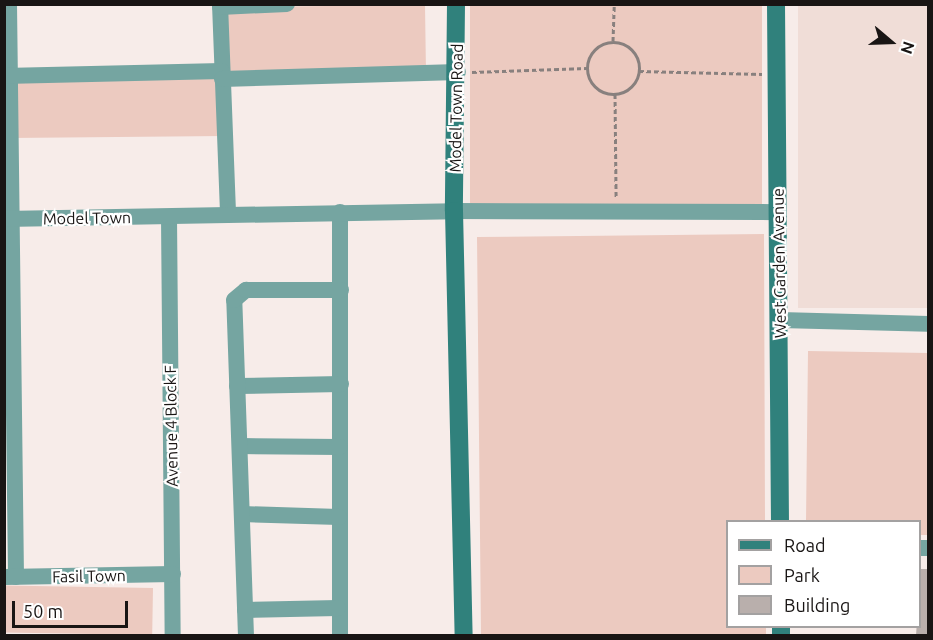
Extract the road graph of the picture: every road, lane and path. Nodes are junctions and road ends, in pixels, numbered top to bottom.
1 (9, 4) edge
2 (287, 4) edge
3 (456, 4) edge
4 (614, 4) edge
5 (776, 4) edge
6 (220, 6) edge
7 (613, 41) junction
8 (587, 68) junction
9 (639, 71) junction
10 (458, 72) junction
11 (778, 74) junction
12 (222, 75) junction
13 (7, 76) edge
14 (615, 94) junction
15 (454, 211) junction
16 (616, 211) junction
17 (340, 212) junction
18 (778, 212) junction
19 (228, 213) junction
20 (169, 217) junction
21 (8, 219) edge
22 (341, 290) junction
23 (780, 320) junction
24 (928, 324) edge
25 (341, 384) junction
26 (237, 386) junction
27 (240, 446) junction
28 (340, 447) junction
29 (242, 514) junction
30 (339, 517) junction
31 (780, 520) edge
32 (173, 574) junction
33 (10, 577) edge
34 (338, 608) junction
35 (245, 610) junction
36 (173, 636) edge
37 (246, 636) edge
38 (340, 636) edge
39 (464, 636) edge

1 - 13 street
2 - 6 street
3 - 10 street, Model Town Road
4 - 7 path
5 - 11 street, West Garden Avenue
6 - 12 street
7 - 8 path
7 - 9 path
8 - 10 path
8 - 14 path
9 - 11 path
9 - 14 path
10 - 12 street
10 - 15 street, Model Town Road
11 - 18 street, West Garden Avenue
12 - 13 street
12 - 19 street
13 - 21 street
14 - 16 path
15 - 16 street, Model Town
15 - 17 street, Model Town
15 - 39 street
16 - 18 street, Model Town
17 - 19 street, Model Town
17 - 22 street
18 - 23 street, West Garden Avenue
19 - 20 street, Model Town
20 - 21 street, Model Town
20 - 32 street, Avenue 4 Block F
21 - 33 street
22 - 25 street
22 - 26 street
23 - 24 street
23 - 31 street, West Garden Avenue
25 - 26 street
25 - 28 street
26 - 27 street
27 - 28 street
27 - 29 street
28 - 30 street
29 - 30 street
29 - 35 street
30 - 34 street
32 - 33 street, Fasil Town
32 - 36 street, Avenue 4 Block F
34 - 35 street
34 - 38 street
35 - 37 street

